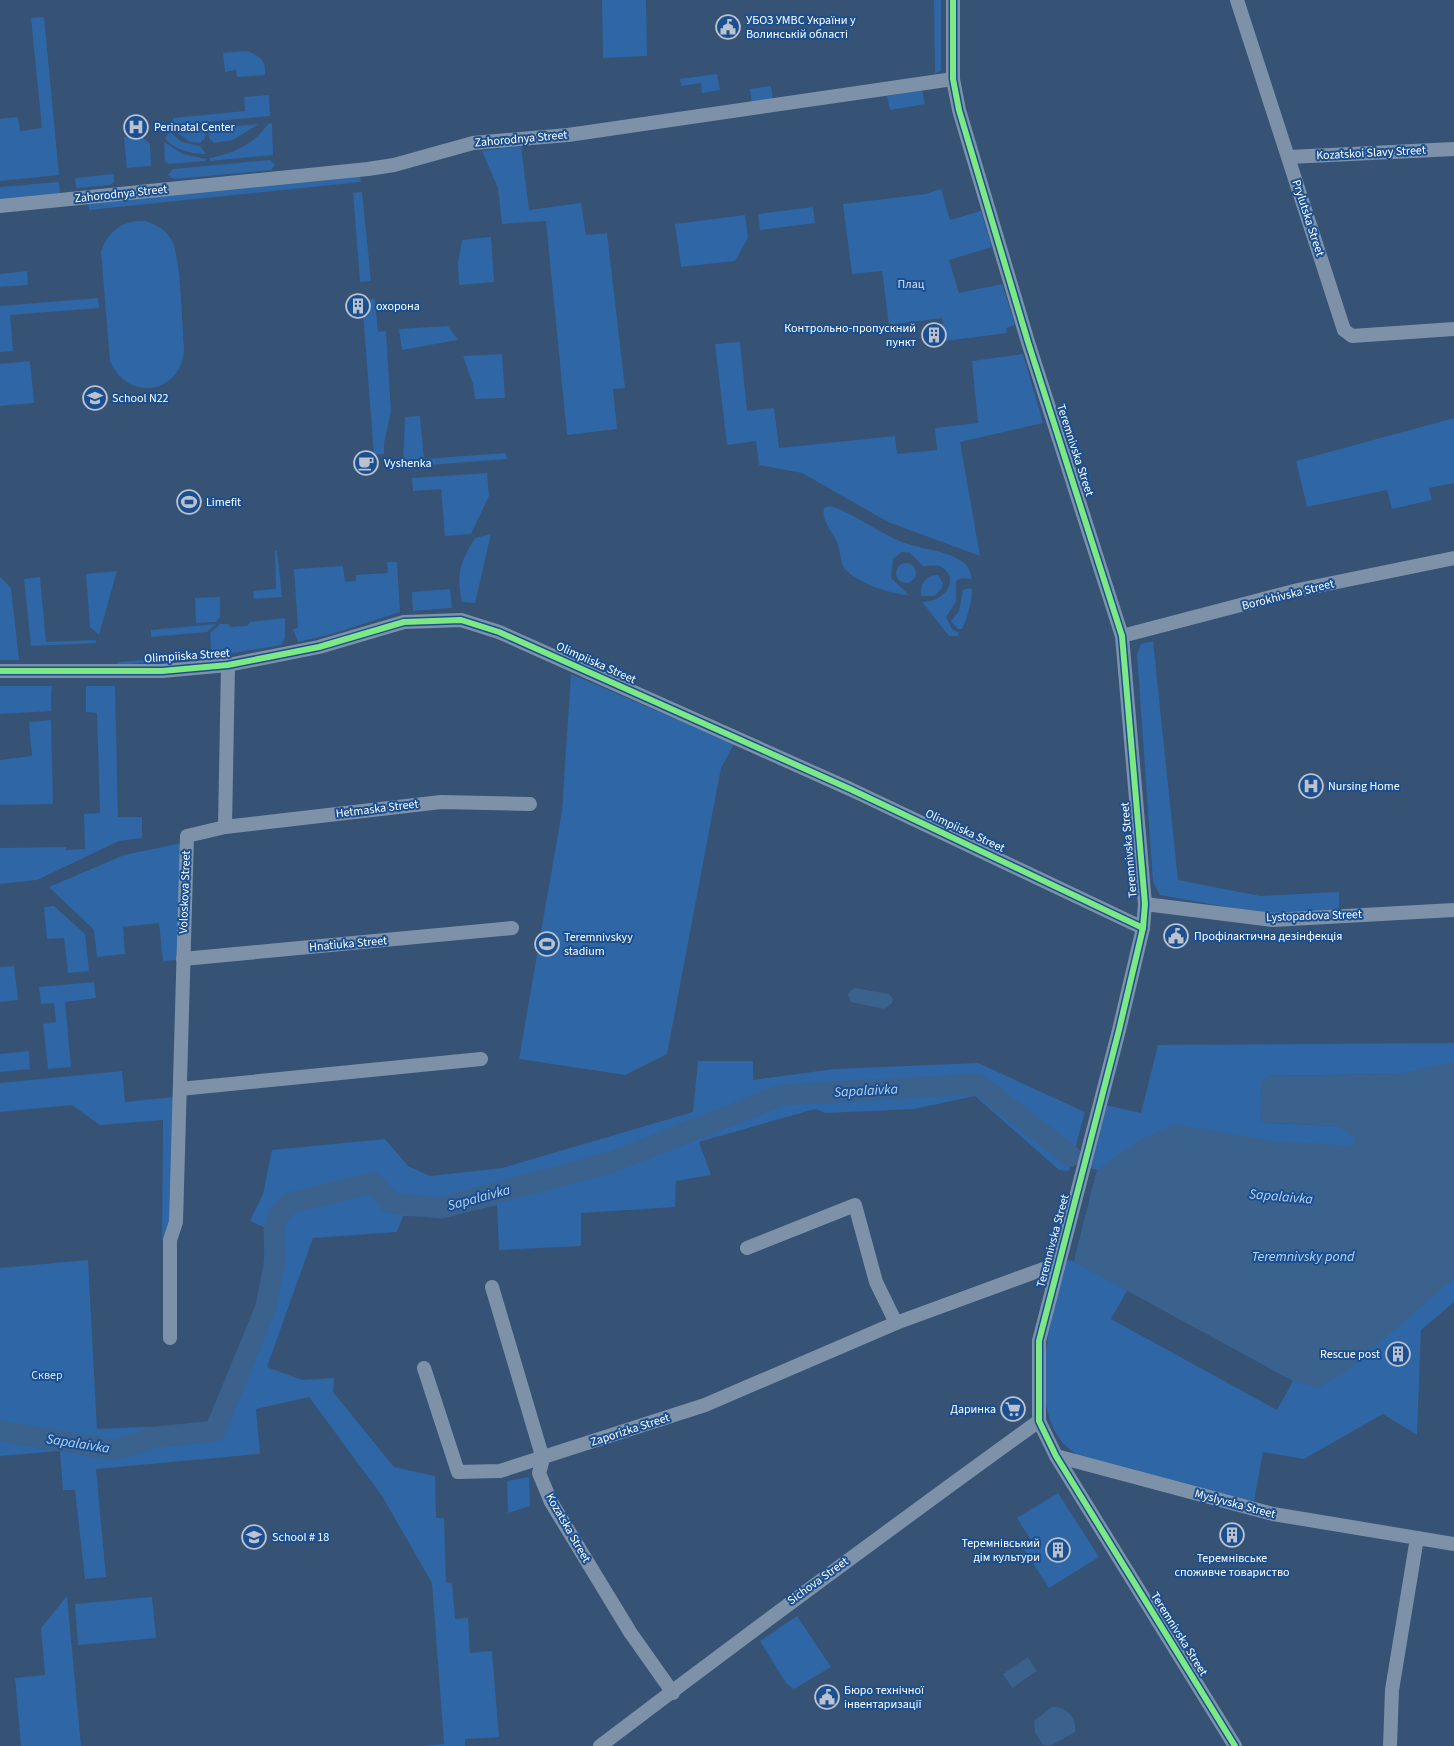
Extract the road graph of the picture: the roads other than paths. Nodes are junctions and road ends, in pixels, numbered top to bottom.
1 (953, 0) edge
2 (1237, 0) edge
3 (953, 79) junction
4 (1454, 149) edge
5 (1289, 157) junction
6 (0, 206) edge
7 (1454, 329) edge
8 (1454, 558) edge
9 (1122, 636) junction
10 (228, 665) junction
11 (0, 671) edge
12 (530, 804) dead end
13 (225, 827) junction
14 (1145, 904) junction
15 (1454, 910) edge
16 (512, 928) dead end
17 (1143, 928) junction
18 (183, 959) junction
19 (481, 1058) dead end
20 (180, 1089) junction
21 (747, 1248) dead end
22 (1058, 1267) junction
23 (492, 1287) dead end
24 (896, 1323) junction
25 (170, 1338) dead end
26 (424, 1368) dead end
27 (1039, 1421) junction
28 (1056, 1456) junction
29 (543, 1458) junction
30 (1417, 1538) junction
31 (1454, 1544) edge
32 (673, 1693) junction
33 (600, 1746) edge
34 (1235, 1746) edge
35 (1390, 1746) edge

1 - 3 street, Teremnivska Street
2 - 5 street, Prylutska Street
3 - 6 street, Zahorodnya Street
3 - 9 street, Teremnivska Street
4 - 5 street, Kozatskoi Slavy Street
5 - 7 street, Prylutska Street
8 - 9 street, Borokhivska Street
9 - 14 street, Teremnivska Street
10 - 11 street, Olimpiiska Street
10 - 13 street
10 - 17 street, Olimpiiska Street
12 - 13 street, Hetmaska Street
13 - 18 street, Voloskova Street
14 - 15 street, Lystopadova Street
14 - 17 street, Teremnivska Street
16 - 18 street, Hnatiuka Street
17 - 22 street, Teremnivska Street
18 - 20 street, Voloskova Street
19 - 20 street
20 - 25 street, Voloskova Street
21 - 24 street
22 - 24 street, Zaporizka Street
22 - 27 street, Teremnivska Street
23 - 29 street, Kozatska Street
24 - 29 street, Zaporizka Street
26 - 29 street, Zaporizka Street
27 - 28 street, Teremnivska Street
27 - 32 street, Sichova Street
28 - 30 street, Myslyvska Street
28 - 34 street, Teremnivska Street
29 - 32 street, Kozatska Street
30 - 31 street, Myslyvska Street
30 - 35 street
32 - 33 street, Sichova Street

